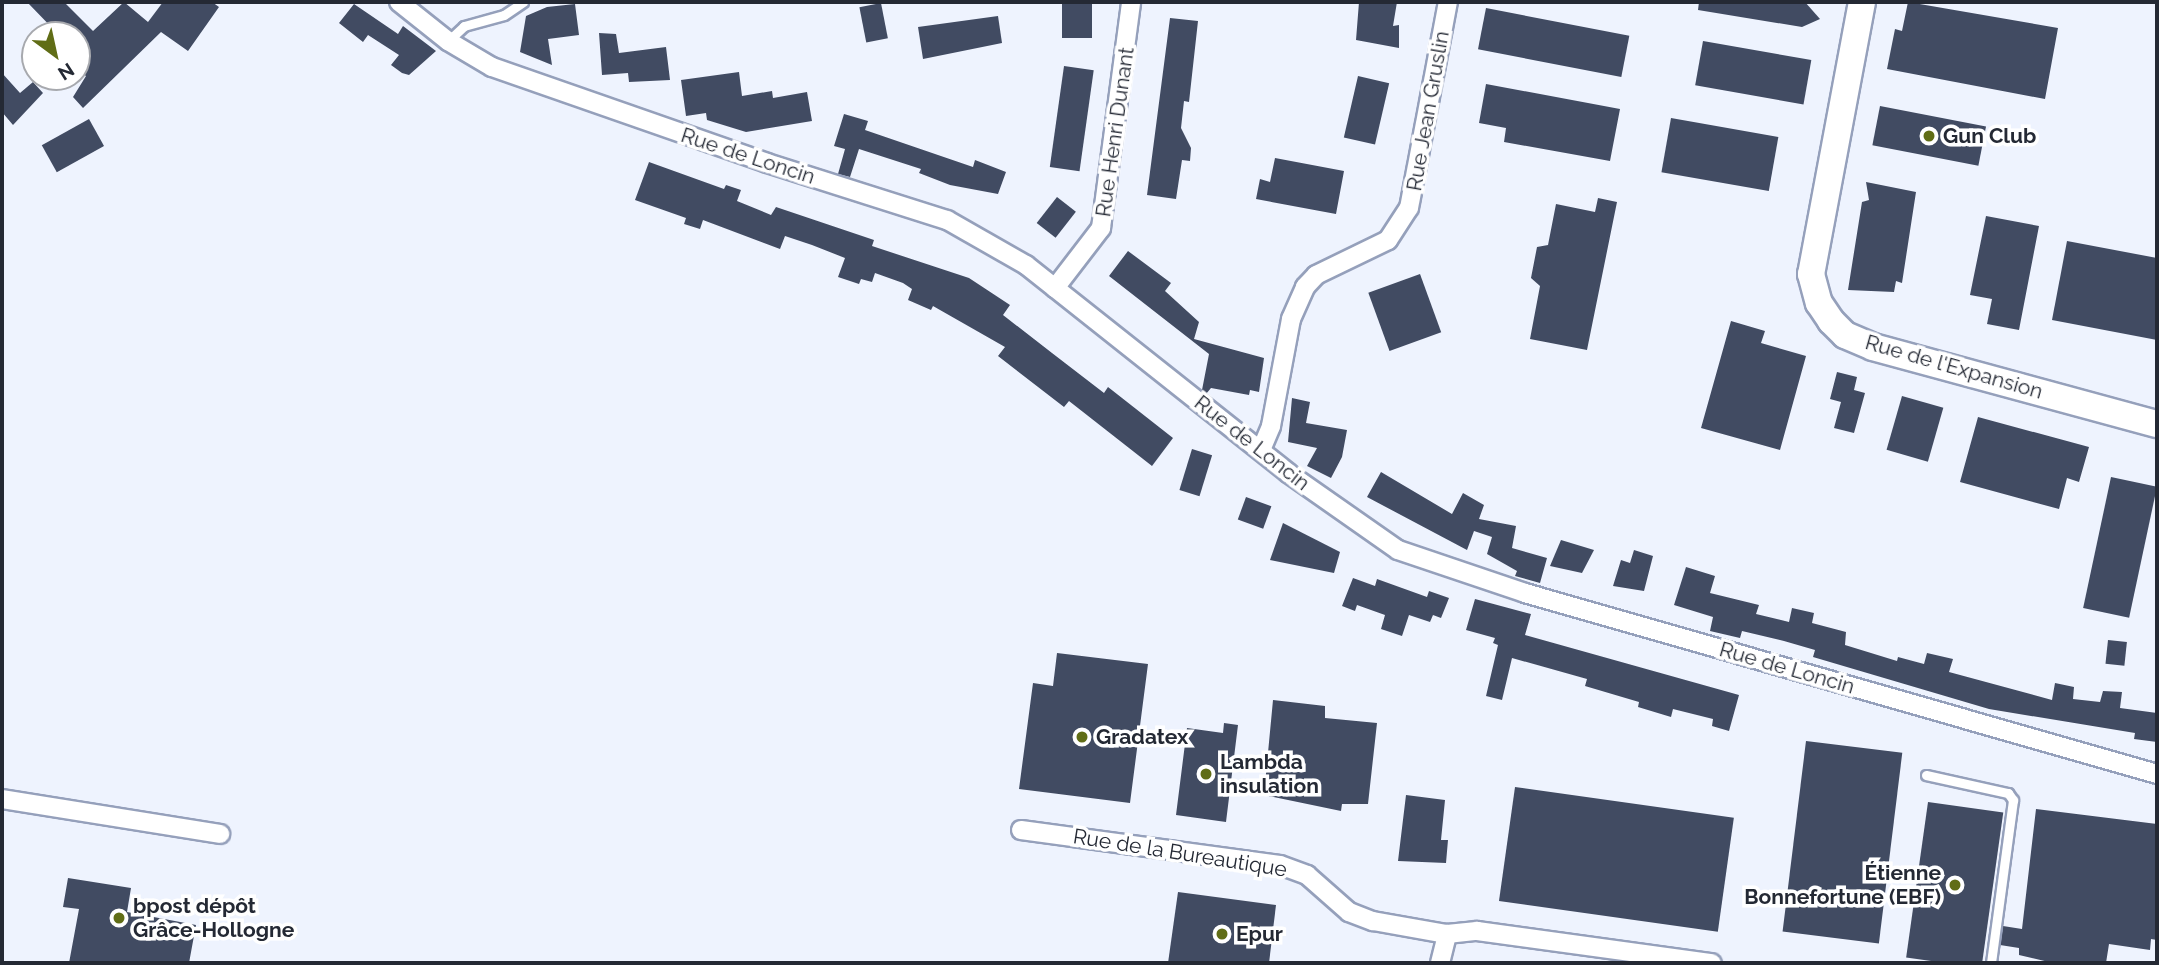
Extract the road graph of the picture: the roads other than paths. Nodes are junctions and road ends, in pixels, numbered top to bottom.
1 (399, 2) edge
2 (523, 2) edge
3 (1131, 2) edge
4 (1448, 2) edge
5 (1861, 2) edge
6 (449, 41) junction
7 (1055, 288) junction
8 (2157, 424) edge
9 (1261, 450) junction
10 (2157, 774) edge
11 (1926, 775) dead end
12 (2, 799) edge
13 (1021, 830) dead end
14 (220, 834) dead end
15 (1447, 934) junction
16 (1440, 963) edge
17 (1712, 963) edge
18 (1991, 963) edge

1 - 6 street, Rue de Loncin
2 - 6 lane
3 - 7 street, Rue Henri Dunant
4 - 9 street, Rue Jean Gruslin
5 - 8 street, Rue de l'Expansion
6 - 7 street, Rue de Loncin
7 - 9 street, Rue de Loncin
9 - 10 street, Rue de Loncin
11 - 18 lane
12 - 14 street
13 - 15 street, Rue de la Bureautique
15 - 16 street
15 - 17 street, Rue de la Bureautique

